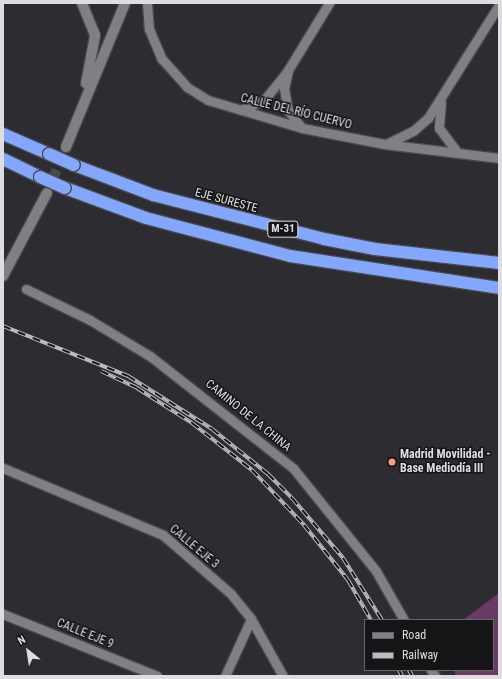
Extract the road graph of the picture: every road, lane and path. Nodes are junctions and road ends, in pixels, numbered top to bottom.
1 (82, 3) edge
2 (125, 3) edge
3 (146, 3) edge
4 (329, 3) edge
5 (499, 6) edge
6 (288, 70) junction
7 (442, 100) junction
8 (240, 111) junction
9 (302, 128) junction
10 (3, 134) edge
11 (70, 136) junction
12 (384, 144) junction
13 (66, 147) tunnel mouth
14 (458, 153) junction
15 (499, 158) edge
16 (3, 159) edge
17 (47, 194) tunnel mouth
18 (499, 263) edge
19 (3, 276) edge
20 (499, 288) edge
21 (26, 290) dead end
22 (4, 469) edge
23 (3, 614) edge
24 (403, 619) edge
25 (251, 620) junction
26 (157, 676) edge
27 (225, 676) edge
28 (283, 676) edge

1 - 11 main road
2 - 11 main road
3 - 8 street, CALLE DEL RÍO CUERVO
4 - 6 street
5 - 7 street
6 - 8 street
6 - 9 street
7 - 12 street
7 - 14 street
8 - 9 street, CALLE DEL RÍO CUERVO
9 - 12 street, CALLE DEL RÍO CUERVO
10 - 18 highway, EJE SURESTE / M-31, bridge
11 - 13 main road
12 - 14 street, CALLE DEL RÍO CUERVO
14 - 15 street, CALLE DEL RÍO CUERVO
16 - 20 highway, M-31, bridge
17 - 19 main road
21 - 24 street, CAMINO DE LA CHINA
22 - 25 street, CALLE EJE 3
23 - 26 street, CALLE EJE 9
25 - 27 street
25 - 28 street, CALLE EJE 3

